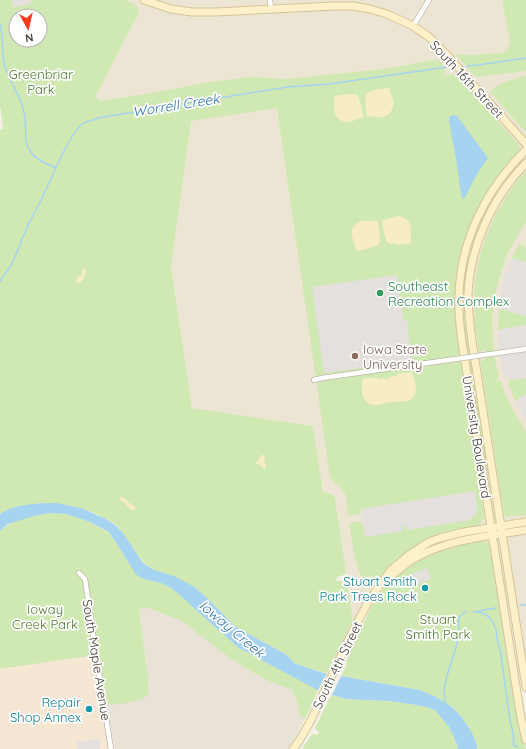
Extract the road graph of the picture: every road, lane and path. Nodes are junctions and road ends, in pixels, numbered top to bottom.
1 (144, 0) edge
2 (270, 0) edge
3 (429, 0) edge
4 (271, 9) junction
5 (413, 26) junction
6 (526, 144) edge
7 (526, 150) edge
8 (526, 163) edge
9 (526, 349) edge
10 (314, 380) dead end
11 (526, 522) edge
12 (501, 526) junction
13 (491, 527) junction
14 (526, 530) edge
15 (502, 534) junction
16 (492, 535) junction
17 (79, 573) dead end
18 (382, 582) junction
19 (526, 687) edge
20 (526, 740) edge
21 (111, 749) edge
22 (293, 749) edge

1 - 4 main road, South 16th Street
2 - 4 street
3 - 5 street
4 - 5 main road, South 16th Street
5 - 6 main road, South 16th Street
7 - 13 main road, University Boulevard
8 - 12 main road, University Boulevard
9 - 10 street, bridge
11 - 12 main road, South 4th Street
12 - 13 main road, South 4th Street
12 - 15 main road, University Boulevard
13 - 16 main road, University Boulevard
13 - 18 main road, South 4th Street
14 - 15 main road, South 4th Street
15 - 16 main road, South 4th Street
15 - 19 main road, University Boulevard
16 - 18 main road, South 4th Street
16 - 20 main road, University Boulevard
17 - 21 street, South Maple Avenue
18 - 22 main road, South 4th Street

